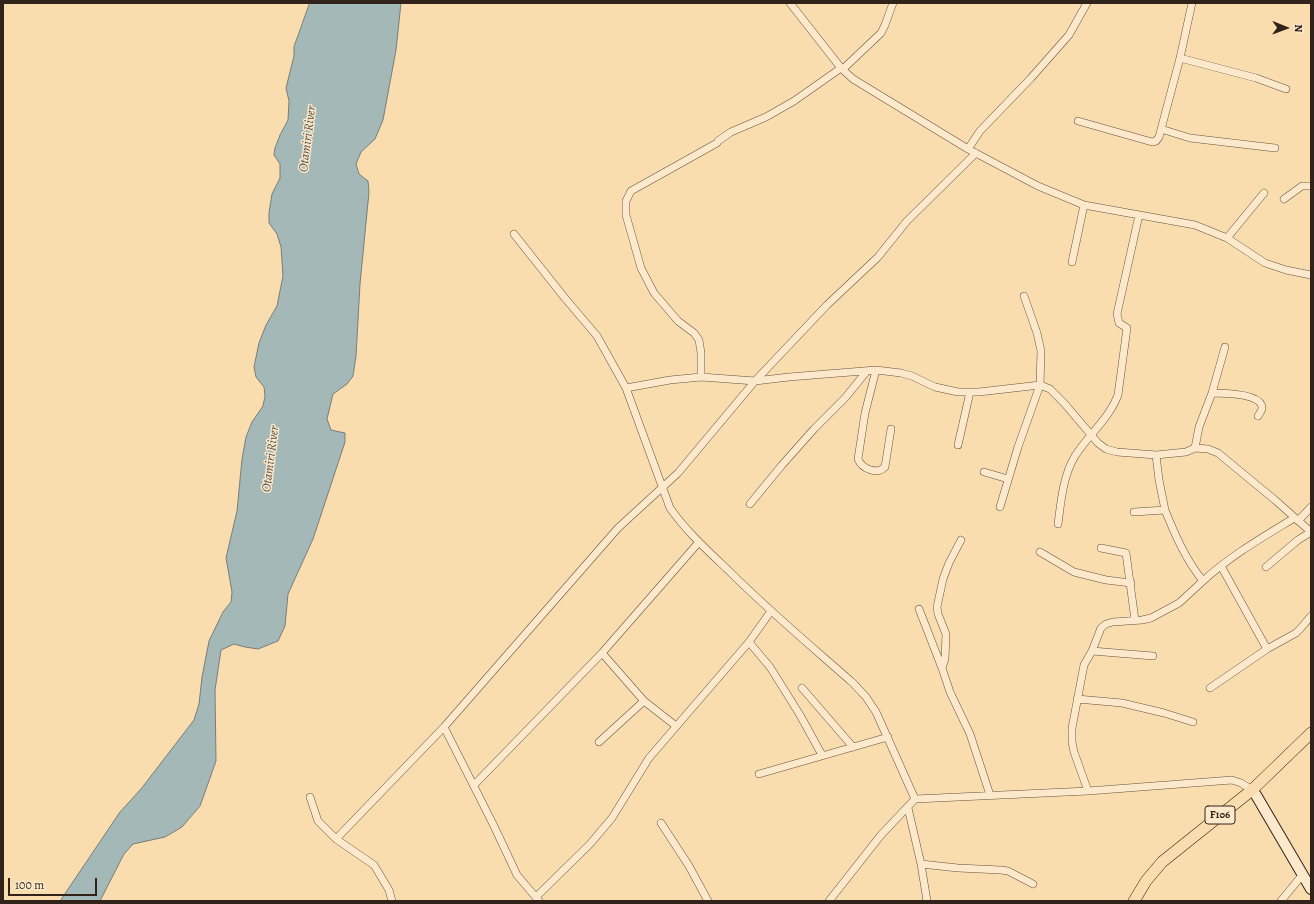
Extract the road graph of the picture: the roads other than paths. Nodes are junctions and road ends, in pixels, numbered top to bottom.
1 (893, 3) edge
2 (1087, 3) edge
3 (1192, 3) edge
4 (794, 4) edge
5 (1180, 58) junction
6 (842, 69) junction
7 (1286, 89) dead end
8 (1078, 121) dead end
9 (1160, 129) junction
10 (1275, 148) dead end
11 (968, 149) junction
12 (976, 153) junction
13 (1311, 186) edge
14 (1264, 193) dead end
15 (1284, 199) dead end
16 (1084, 205) junction
17 (1139, 216) junction
18 (514, 234) dead end
19 (1227, 238) junction
20 (1072, 262) dead end
21 (1311, 275) edge
22 (1024, 296) dead end
23 (1224, 347) dead end
24 (876, 370) junction
25 (867, 371) junction
26 (701, 377) junction
27 (755, 381) junction
28 (1040, 385) junction
29 (626, 388) junction
30 (970, 392) junction
31 (1212, 393) junction
32 (1258, 416) dead end
33 (891, 429) dead end
34 (1091, 435) junction
35 (958, 445) dead end
36 (1195, 448) junction
37 (1156, 455) junction
38 (984, 472) dead end
39 (1008, 479) junction
40 (663, 487) junction
41 (750, 504) dead end
42 (1000, 507) dead end
43 (1311, 507) edge
44 (1165, 510) junction
45 (1134, 512) dead end
46 (1296, 519) junction
47 (1058, 524) dead end
48 (1311, 532) edge
49 (961, 540) dead end
50 (699, 542) junction
51 (1101, 548) dead end
52 (1040, 552) dead end
53 (1221, 566) junction
54 (1266, 567) dead end
55 (1202, 581) junction
56 (1131, 584) junction
57 (919, 609) dead end
58 (771, 611) junction
59 (1311, 616) edge
60 (1135, 620) junction
61 (749, 642) junction
62 (1267, 649) junction
63 (1092, 651) junction
64 (602, 653) junction
65 (1153, 656) dead end
66 (942, 668) junction
67 (802, 688) dead end
68 (1210, 688) dead end
69 (1077, 699) junction
70 (644, 701) junction
71 (1193, 722) dead end
72 (676, 726) junction
73 (444, 727) junction
74 (1311, 733) edge
75 (888, 737) junction
76 (599, 742) dead end
77 (1311, 742) edge
78 (853, 747) junction
79 (822, 756) junction
80 (759, 774) dead end
81 (474, 785) junction
82 (1088, 791) junction
83 (1254, 793) junction
84 (990, 795) junction
85 (310, 797) dead end
86 (915, 799) junction
87 (908, 808) junction
88 (661, 823) dead end
89 (336, 838) junction
90 (921, 864) junction
91 (1303, 874) junction
92 (1033, 884) dead end
93 (1311, 889) edge
94 (538, 899) edge
95 (392, 901) edge
96 (708, 901) edge
97 (829, 901) edge
98 (927, 901) edge
99 (1134, 901) edge
100 (1142, 901) edge
101 (1281, 901) edge

1 - 6 street
2 - 11 street
3 - 5 street
4 - 6 street
5 - 7 street
5 - 9 street
6 - 11 street
6 - 26 street
8 - 9 street
9 - 10 street
11 - 12 street
12 - 16 street
12 - 27 street
13 - 15 street
14 - 19 street
16 - 17 street
16 - 20 street
17 - 19 street
17 - 34 street
18 - 29 street
19 - 21 street
22 - 28 street
23 - 31 street
24 - 25 street
24 - 30 street
24 - 33 street
25 - 27 street
25 - 41 street
26 - 27 street
26 - 29 street
27 - 40 street
28 - 30 street
28 - 34 street
28 - 39 street
29 - 40 street
30 - 35 street
31 - 32 street
31 - 36 street
34 - 37 street
34 - 47 street
36 - 37 street
36 - 46 street
37 - 44 street
38 - 39 street
39 - 42 street
40 - 50 street
40 - 73 street
43 - 46 street
44 - 45 street
44 - 55 street
46 - 48 street
46 - 53 street
48 - 54 street
49 - 66 street
50 - 58 street
50 - 64 street
51 - 56 street
52 - 56 street
53 - 55 street
53 - 62 street
55 - 60 street
56 - 60 street
57 - 66 street
58 - 61 street
58 - 75 street
59 - 62 street
60 - 63 street
61 - 72 street
61 - 79 street
62 - 68 street
63 - 65 street
63 - 69 street
64 - 70 street
64 - 81 street
66 - 84 street
67 - 78 street
69 - 71 street
69 - 82 street
70 - 72 street
70 - 76 street
72 - 94 street
73 - 81 street
73 - 89 street
74 - 83 main road, F106
75 - 78 street
75 - 86 street
77 - 83 main road, F106
78 - 79 street
79 - 80 street
81 - 94 street
82 - 83 street
82 - 84 street
83 - 91 street
83 - 99 main road, F106
83 - 100 main road, F106
84 - 86 street
85 - 89 street
86 - 87 street
87 - 90 street
87 - 97 street
88 - 96 street
89 - 95 street
90 - 92 street
90 - 98 street
91 - 93 street
91 - 101 street

